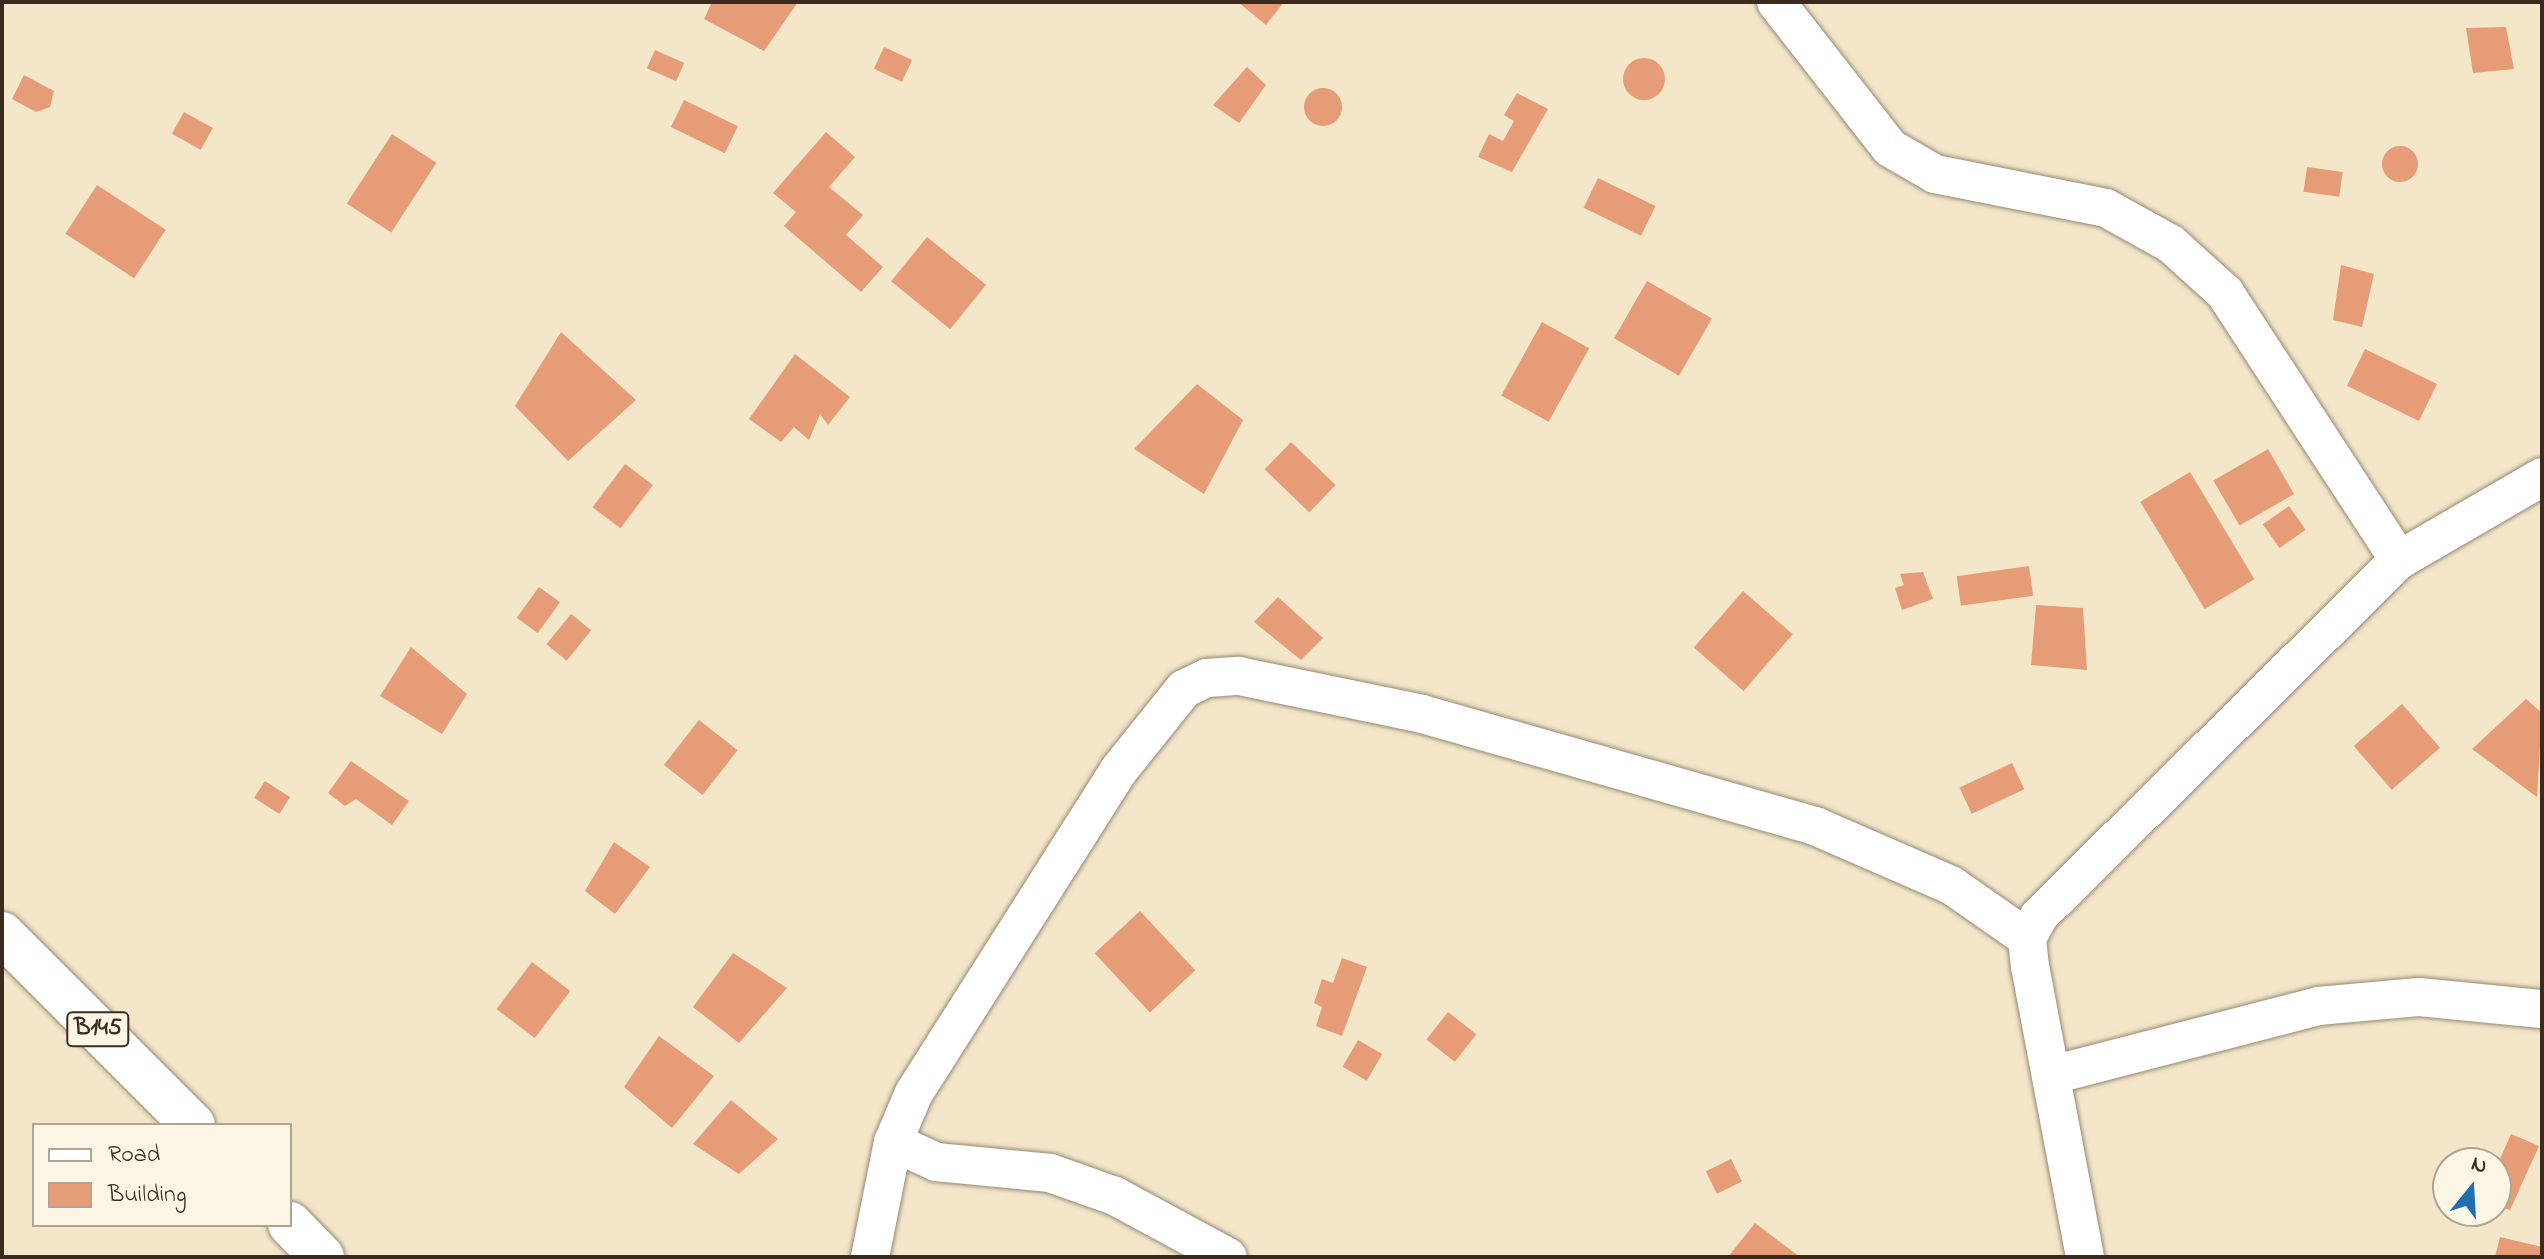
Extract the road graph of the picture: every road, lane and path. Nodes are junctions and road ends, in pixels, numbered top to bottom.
1 (1776, 2) edge
2 (2542, 477) edge
3 (2399, 560) junction
4 (2, 934) edge
5 (2027, 938) junction
6 (2542, 1009) edge
7 (2052, 1075) junction
8 (191, 1123) edge
9 (893, 1142) junction
10 (292, 1226) edge
11 (322, 1257) edge
12 (870, 1257) edge
13 (1228, 1257) edge
14 (2085, 1257) edge

1 - 3 street
2 - 3 street
3 - 5 street
4 - 8 main road, B145
5 - 7 street
5 - 9 street
6 - 7 street
7 - 14 street
9 - 12 street
9 - 13 street
10 - 11 main road

